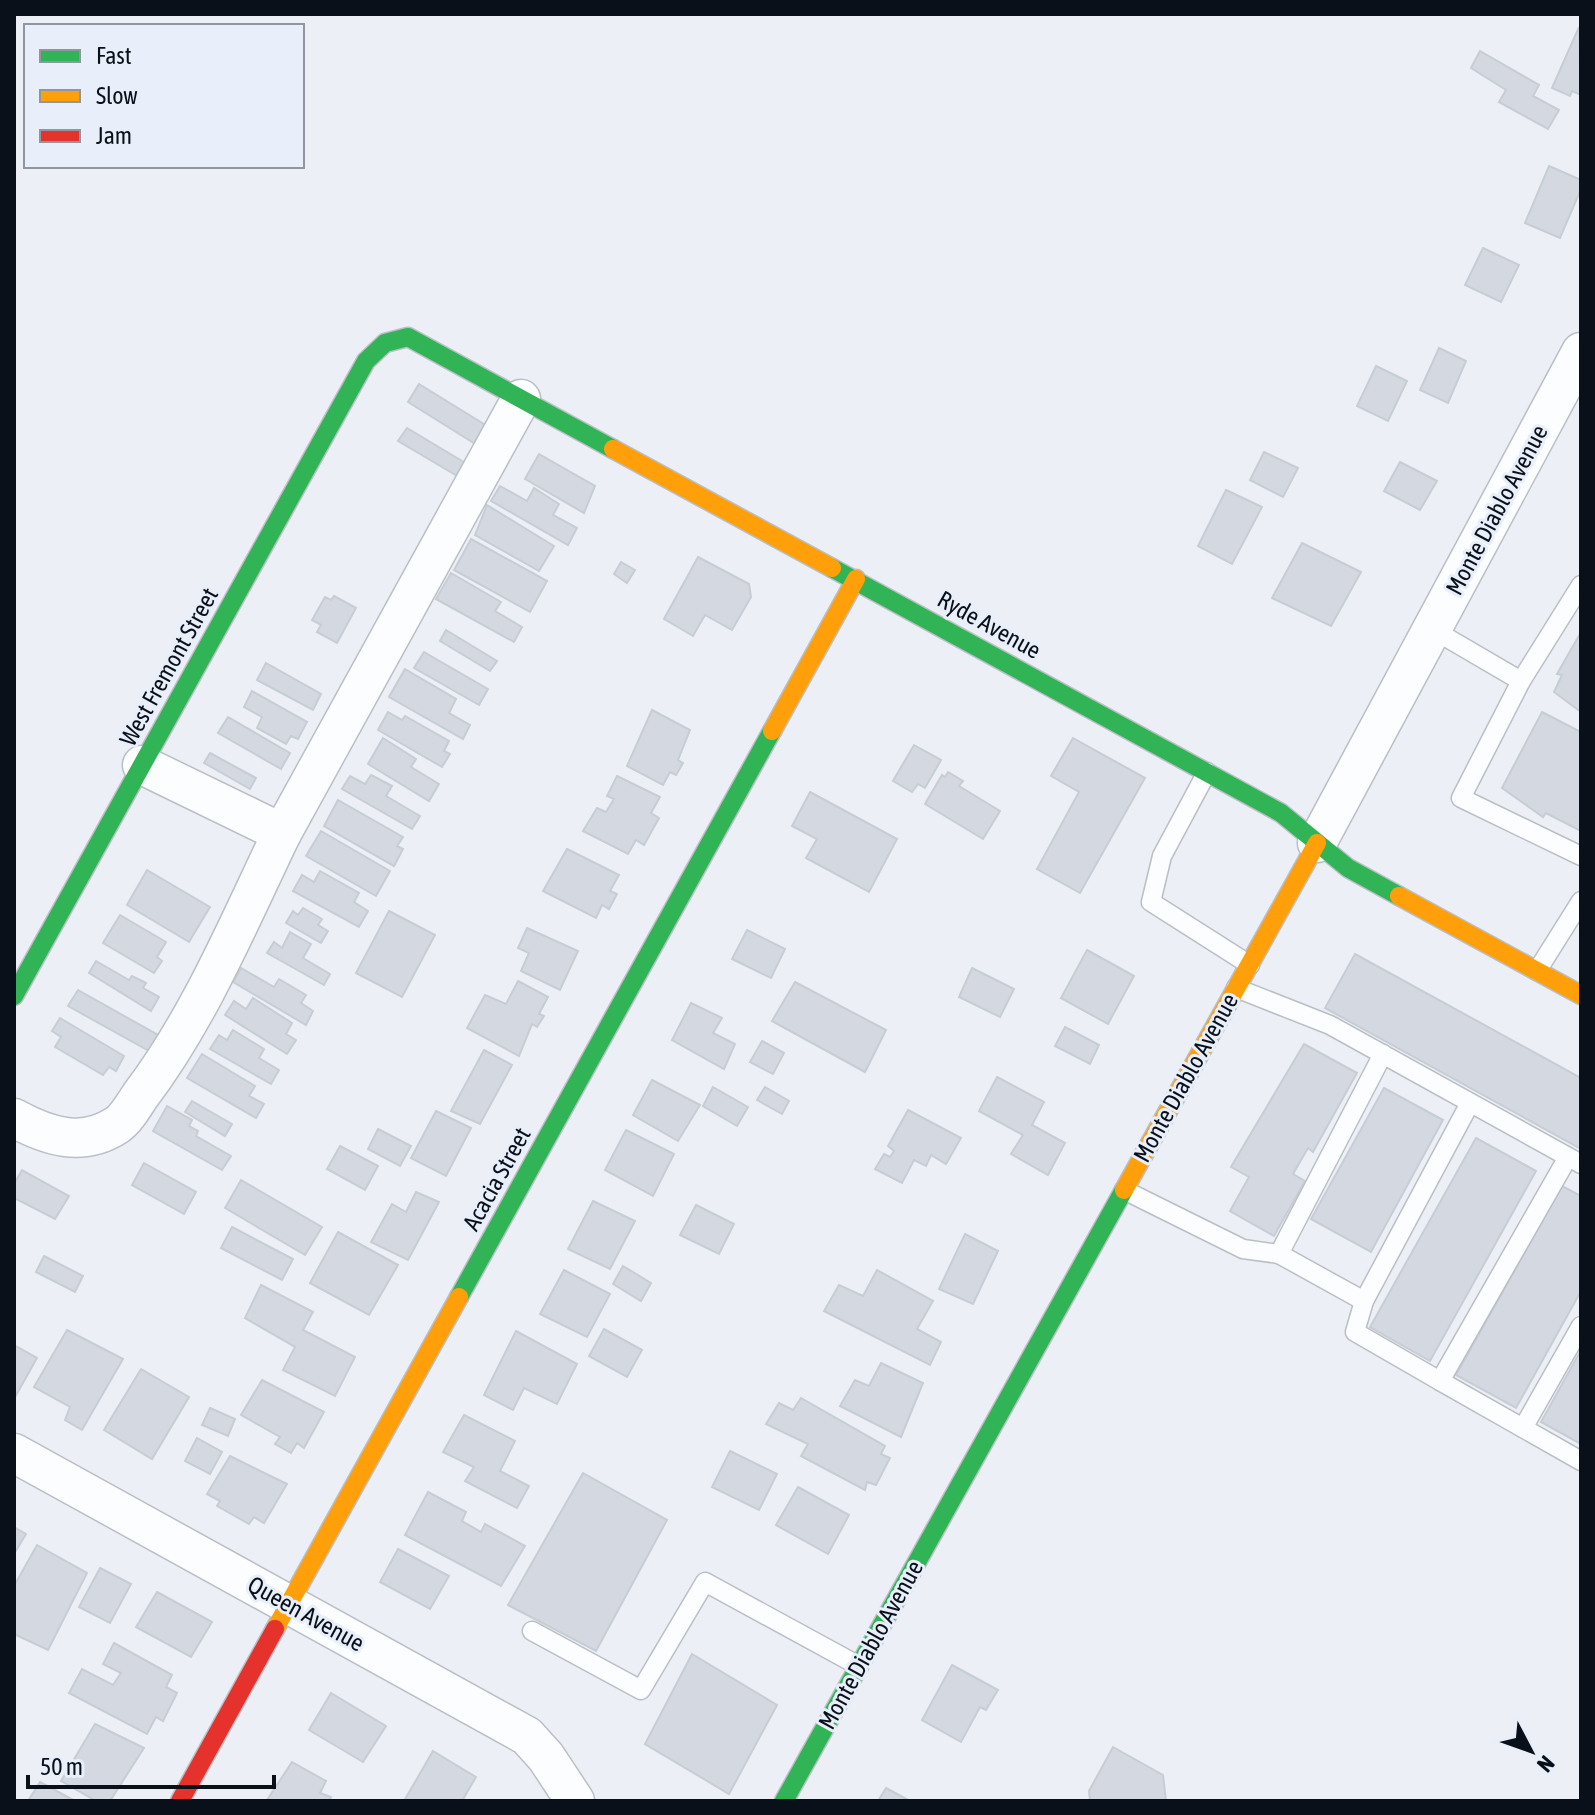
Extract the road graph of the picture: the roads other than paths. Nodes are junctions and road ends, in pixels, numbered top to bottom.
1 (1581, 352) edge
2 (366, 361) joint
3 (521, 399) junction
4 (856, 579) junction
5 (1581, 585) edge
6 (1432, 629) junction
7 (1521, 681) junction
8 (142, 765) junction
9 (1207, 772) junction
10 (282, 833) junction
11 (1317, 843) junction
12 (1581, 856) edge
13 (1581, 901) edge
14 (1250, 965) junction
15 (1537, 971) junction
16 (1236, 988) junction
17 (1581, 995) edge
18 (14, 996) edge
19 (1383, 1054) junction
20 (1470, 1103) junction
21 (14, 1118) edge
22 (1574, 1161) edge
23 (1124, 1190) junction
24 (1279, 1254) junction
25 (1364, 1301) junction
26 (1581, 1326) edge
27 (1440, 1381) junction
28 (1523, 1428) junction
29 (14, 1453) edge
30 (1581, 1461) edge
31 (289, 1605) junction
32 (532, 1631) dead end
33 (859, 1666) junction
34 (180, 1801) edge
35 (575, 1801) edge
36 (784, 1801) edge

1 - 6 street, Monte Diablo Avenue
2 - 3 street, Ryde Avenue
2 - 8 street, West Fremont Street
3 - 4 street, Ryde Avenue
3 - 10 street
4 - 9 street, Ryde Avenue
4 - 31 street, Acacia Street
5 - 7 lane
6 - 7 lane
6 - 11 street, Monte Diablo Avenue
7 - 12 lane
8 - 10 street
8 - 18 street, West Fremont Street
9 - 11 street, Ryde Avenue
9 - 14 lane
10 - 21 street
11 - 14 street, Monte Diablo Avenue
11 - 15 street, Ryde Avenue
13 - 15 lane
14 - 16 street, Monte Diablo Avenue
15 - 17 street, Ryde Avenue
16 - 19 lane
16 - 23 street, Monte Diablo Avenue
19 - 20 lane
19 - 24 lane
20 - 22 lane
20 - 25 lane
22 - 27 lane
23 - 24 lane
23 - 33 street, Monte Diablo Avenue
24 - 25 lane
25 - 27 lane
26 - 28 lane
27 - 28 lane
28 - 30 lane
29 - 31 street, Queen Avenue
31 - 34 street, Acacia Street
31 - 35 street, Queen Avenue
32 - 33 lane
33 - 36 street, Monte Diablo Avenue

